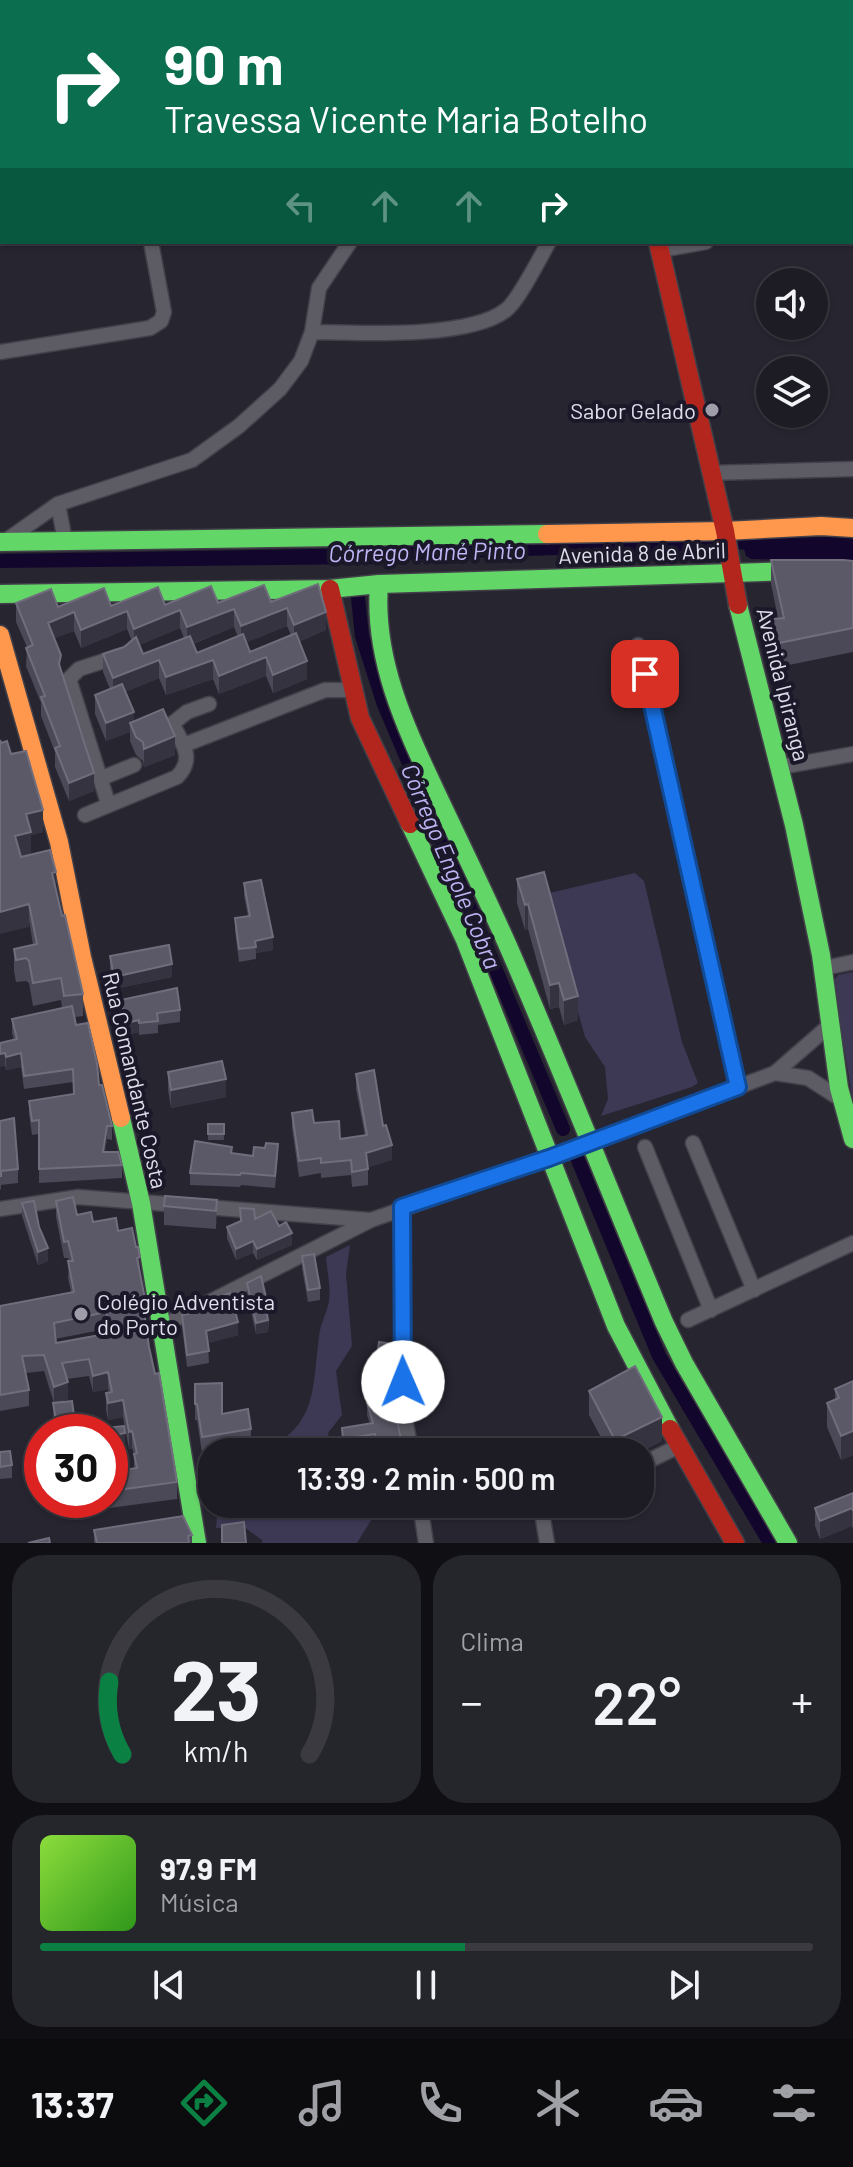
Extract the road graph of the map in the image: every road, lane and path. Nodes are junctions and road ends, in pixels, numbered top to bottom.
1 (151, 244) edge
2 (349, 244) edge
3 (548, 244) edge
4 (682, 244) edge
5 (659, 246) edge
6 (312, 332) junction
7 (0, 352) edge
8 (853, 469) edge
9 (710, 473) junction
10 (58, 504) junction
11 (853, 528) edge
12 (725, 533) junction
13 (65, 541) junction
14 (2, 542) edge
15 (814, 570) edge
16 (732, 571) junction
17 (379, 584) junction
18 (330, 589) junction
19 (0, 594) edge
20 (0, 635) edge
21 (638, 645) dead end
22 (120, 656) edge
23 (354, 690) junction
24 (209, 704) dead end
25 (184, 745) junction
26 (853, 754) edge
27 (134, 765) dead end
28 (781, 767) junction
29 (102, 778) junction
30 (108, 803) junction
31 (85, 815) dead end
32 (853, 962) edge
33 (824, 968) junction
34 (830, 1025) junction
35 (775, 1073) junction
36 (738, 1087) junction
37 (842, 1100) junction
38 (850, 1120) edge
39 (853, 1139) edge
40 (590, 1142) junction
41 (693, 1143) dead end
42 (645, 1147) dead end
43 (549, 1158) junction
44 (141, 1203) junction
45 (402, 1207) junction
46 (0, 1209) edge
47 (371, 1220) junction
48 (853, 1243) edge
49 (754, 1290) junction
50 (711, 1310) junction
51 (688, 1320) dead end
52 (160, 1327) junction
53 (409, 1438) edge
54 (679, 1446) junction
55 (654, 1458) edge
56 (422, 1518) edge
57 (543, 1518) edge
58 (197, 1543) edge
59 (426, 1543) edge
60 (547, 1543) edge
61 (735, 1543) edge
62 (788, 1543) edge

1 - 7 street
2 - 6 street
3 - 6 street
4 - 5 street
5 - 9 street, Avenida Ipiranga
6 - 10 street
8 - 9 street
9 - 12 street, Avenida Ipiranga
10 - 13 street
10 - 14 street
11 - 12 street, Avenida 8 de Abril
12 - 13 street, Avenida 8 de Abril
12 - 16 street, Avenida Ipiranga
13 - 14 street, Avenida 8 de Abril
15 - 16 street, Avenida 8 de Abril
16 - 17 street, Avenida 8 de Abril
16 - 28 street, Avenida Ipiranga
17 - 18 street, Avenida 8 de Abril
17 - 40 street
18 - 19 street, Avenida 8 de Abril
18 - 23 street
20 - 44 street, Rua Comandante Costa
21 - 36 street
22 - 29 street
23 - 25 street
23 - 43 street
24 - 25 street
25 - 30 street
26 - 28 street
27 - 29 street
28 - 33 street, Avenida Ipiranga
29 - 30 street
30 - 31 street
32 - 33 street
33 - 34 street, Avenida Ipiranga
34 - 35 street
34 - 37 street, Avenida Ipiranga
35 - 36 street
35 - 37 street
36 - 40 street
37 - 38 street, Avenida Ipiranga
38 - 39 street, Avenida Ipiranga
40 - 43 street
40 - 62 street
41 - 49 street
42 - 50 street
43 - 45 street
43 - 54 street
44 - 46 street
44 - 47 street
44 - 52 street, Rua Comandante Costa
45 - 47 street
45 - 53 street
47 - 52 street
48 - 49 street
49 - 50 street
50 - 51 street
52 - 58 street, Rua Comandante Costa
54 - 55 street
54 - 61 street
56 - 59 street
57 - 60 street

